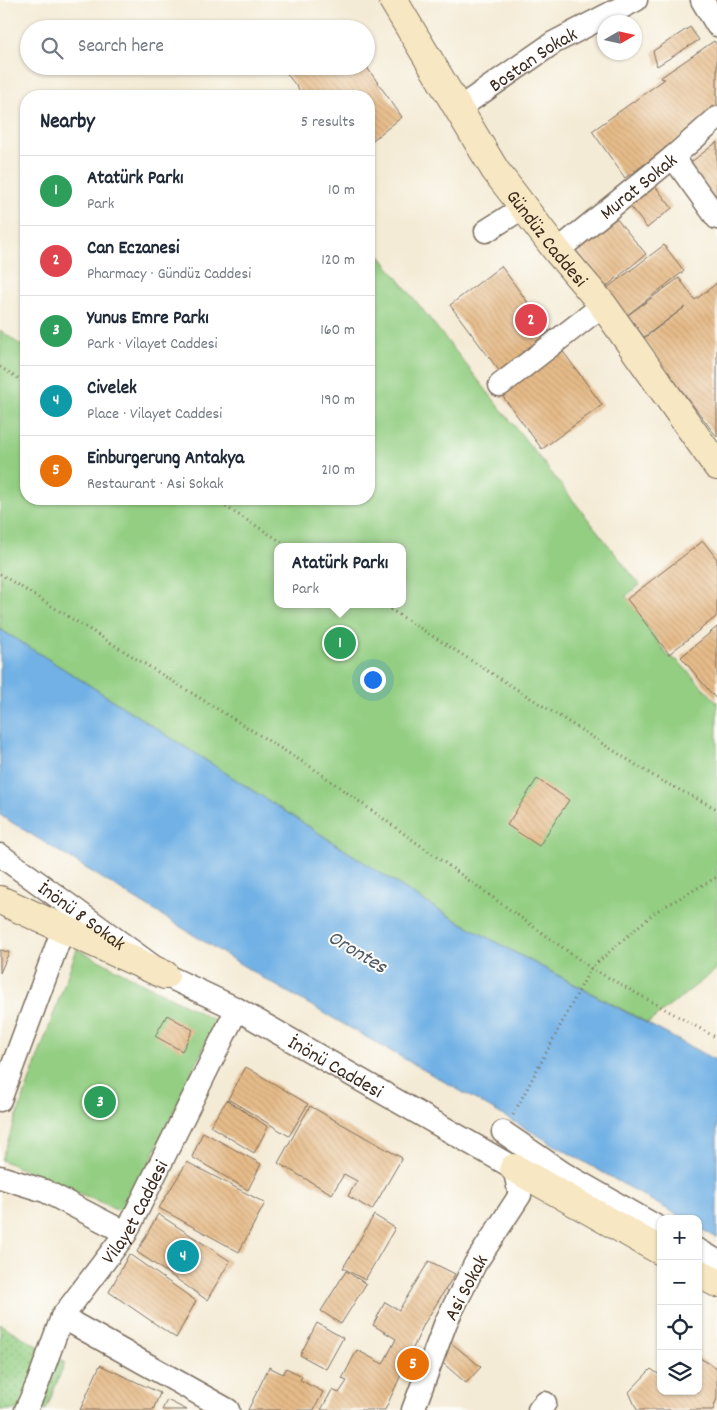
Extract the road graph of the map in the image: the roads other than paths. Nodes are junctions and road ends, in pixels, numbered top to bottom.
1 (393, 0) edge
2 (636, 0) edge
3 (702, 0) edge
4 (717, 25) edge
5 (458, 109) junction
6 (717, 118) edge
7 (674, 157) junction
8 (524, 207) junction
9 (717, 218) edge
10 (486, 231) dead end
11 (557, 251) junction
12 (603, 305) junction
13 (500, 386) dead end
14 (717, 466) edge
15 (0, 855) edge
16 (0, 900) edge
17 (64, 929) junction
18 (165, 975) junction
19 (237, 1009) junction
20 (0, 1100) edge
21 (503, 1132) road end
22 (514, 1168) junction
23 (0, 1178) edge
24 (657, 1227) edge
25 (126, 1233) junction
26 (657, 1249) edge
27 (702, 1252) edge
28 (717, 1260) edge
29 (702, 1274) edge
30 (717, 1283) edge
31 (62, 1317) junction
32 (26, 1410) edge
33 (228, 1410) edge
34 (413, 1410) edge

1 - 5 main road, Gündüz Caddesi
2 - 5 street, Bostan Sokak
3 - 4 street
5 - 8 main road, Gündüz Caddesi
6 - 7 street, Murat Sokak
7 - 9 street
7 - 11 street, Murat Sokak
8 - 10 street
8 - 11 main road, Gündüz Caddesi
11 - 12 main road, Gündüz Caddesi
12 - 13 street
12 - 14 main road, Gündüz Caddesi
15 - 18 street, İnönü 8 Sokak
16 - 17 main road, İnönü Caddesi
17 - 18 main road, İnönü Caddesi
17 - 20 street
18 - 19 street, İnönü Caddesi
19 - 22 street, İnönü Caddesi
19 - 25 street, Vilayet Caddesi
21 - 24 street
22 - 26 main road, İnönü Caddesi
22 - 34 street, Asi Sokak
23 - 25 street
25 - 31 street, Vilayet Caddesi
27 - 28 street
29 - 30 main road
31 - 32 street, Vilayet Caddesi
31 - 33 street

